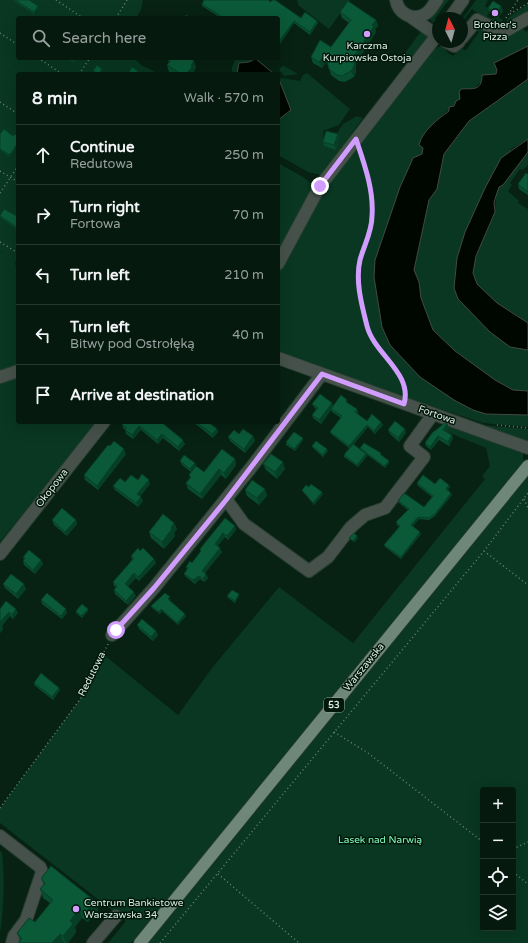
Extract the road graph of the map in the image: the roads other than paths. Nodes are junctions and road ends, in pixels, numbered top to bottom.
1 (396, 0) edge
2 (437, 0) edge
3 (463, 0) edge
4 (454, 12) edge
5 (412, 17) junction
6 (528, 18) edge
7 (432, 31) edge
8 (468, 31) edge
9 (432, 47) edge
10 (280, 260) edge
11 (280, 359) edge
12 (16, 372) edge
13 (322, 374) junction
14 (0, 377) edge
15 (433, 414) junction
16 (102, 424) edge
17 (528, 448) edge
18 (528, 466) edge
19 (226, 500) junction
20 (0, 554) edge
21 (112, 635) road end
22 (0, 836) edge
23 (116, 916) dead end
24 (12, 943) edge
25 (94, 943) edge
26 (140, 943) edge

1 - 5 street
2 - 5 street
3 - 4 street
5 - 7 street
6 - 8 street
9 - 10 street
11 - 13 street, Fortowa
12 - 14 street
13 - 15 street, Fortowa
13 - 19 street
15 - 17 street, Fortowa
15 - 19 street
16 - 20 street, Okopowa
18 - 26 main road, Warszawska / 53
19 - 21 street
22 - 24 street
23 - 25 street

